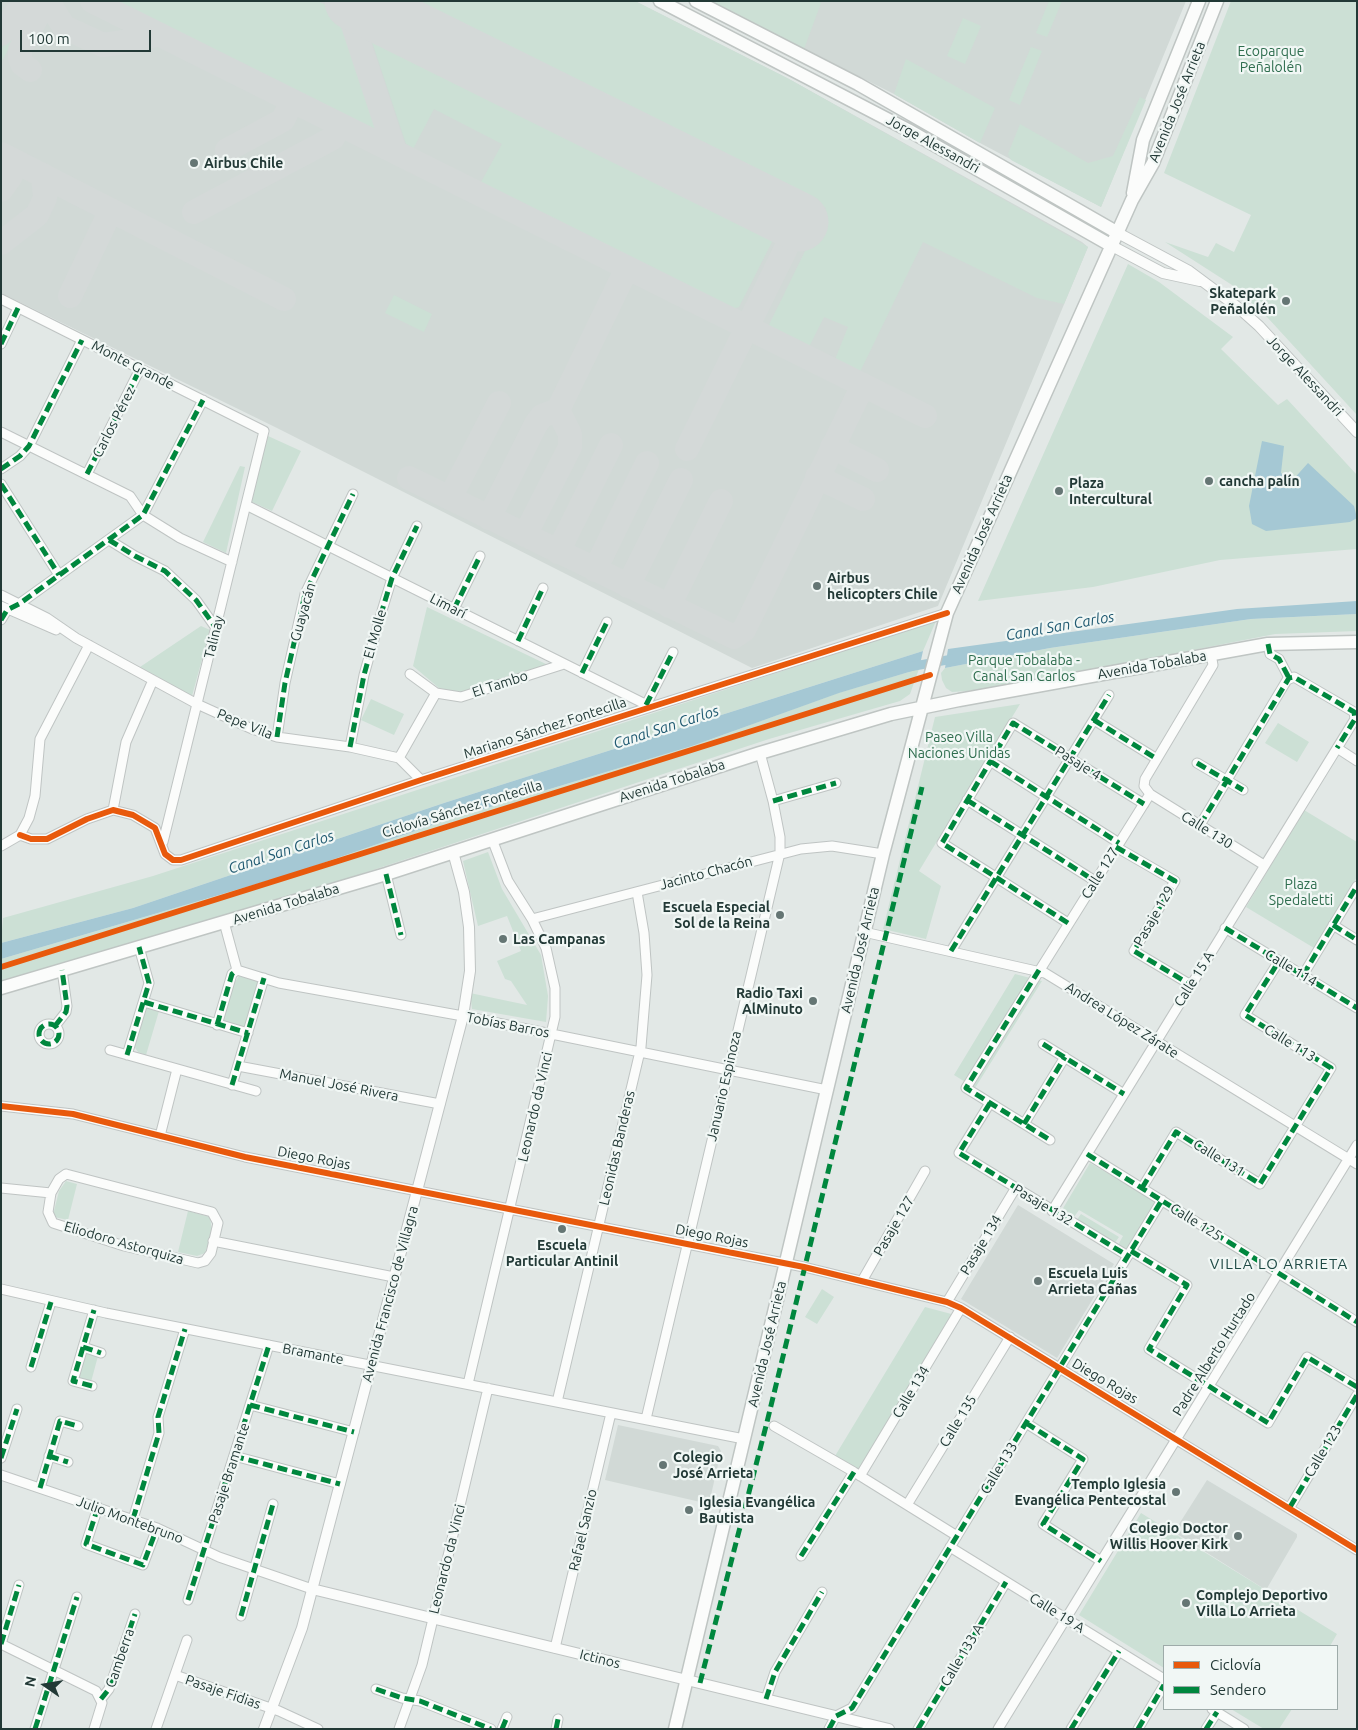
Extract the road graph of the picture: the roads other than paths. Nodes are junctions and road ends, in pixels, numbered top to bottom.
1 (660, 1) edge
2 (696, 1) edge
3 (1199, 1) edge
4 (1217, 1) edge
5 (1212, 16) junction
6 (1188, 29) junction
7 (1175, 62) junction
8 (1186, 83) junction
9 (1132, 200) junction
10 (1118, 232) junction
11 (1112, 246) junction
12 (1206, 282) junction
13 (1, 300) edge
14 (18, 308) junction
15 (82, 340) junction
16 (1, 344) edge
17 (140, 369) junction
18 (203, 400) junction
19 (264, 431) joint
20 (1, 432) edge
21 (1357, 432) edge
22 (29, 446) junction
23 (1, 469) edge
24 (87, 474) junction
25 (1, 484) edge
26 (354, 494) dead end
27 (246, 505) junction
28 (143, 515) junction
29 (417, 526) dead end
30 (109, 540) junction
31 (328, 546) junction
32 (480, 556) dead end
33 (232, 562) junction
34 (59, 575) junction
35 (392, 578) junction
36 (544, 588) dead end
37 (1, 595) edge
38 (19, 604) junction
39 (4, 608) edge
40 (454, 609) junction
41 (947, 613) junction
42 (1, 620) edge
43 (607, 622) dead end
44 (216, 628) junction
45 (76, 638) junction
46 (518, 641) junction
47 (1357, 642) edge
48 (1268, 644) junction
49 (89, 645) junction
50 (673, 652) dead end
51 (1211, 654) junction
52 (564, 664) junction
53 (582, 673) junction
54 (410, 674) dead end
55 (1289, 678) junction
56 (153, 680) junction
57 (436, 693) junction
58 (1109, 695) dead end
59 (197, 704) junction
60 (648, 706) junction
61 (921, 707) junction
62 (1094, 720) junction
63 (278, 737) junction
64 (350, 747) junction
65 (1337, 748) junction
66 (760, 753) junction
67 (399, 758) junction
68 (1070, 758) junction
69 (1157, 760) junction
70 (1357, 760) edge
71 (990, 761) junction
72 (1197, 762) dead end
73 (421, 780) junction
74 (1227, 781) junction
75 (836, 783) dead end
76 (1243, 790) dead end
77 (1150, 794) junction
78 (1046, 797) junction
79 (967, 800) junction
80 (774, 801) junction
81 (1144, 804) junction
82 (113, 810) junction
83 (1200, 825) junction
84 (20, 835) junction
85 (1022, 835) junction
86 (492, 839) junction
87 (163, 842) junction
88 (1118, 845) junction
89 (1, 846) edge
90 (453, 852) junction
91 (780, 853) junction
92 (883, 854) junction
93 (1264, 865) junction
94 (386, 874) junction
95 (996, 878) junction
96 (1095, 881) junction
97 (1357, 886) edge
98 (637, 892) junction
99 (532, 919) junction
100 (224, 922) junction
101 (1068, 923) junction
102 (1333, 925) junction
103 (1225, 928) junction
104 (864, 932) junction
105 (400, 935) dead end
106 (1357, 940) edge
107 (139, 948) junction
108 (951, 951) junction
109 (1279, 961) junction
110 (62, 970) junction
111 (237, 970) junction
112 (1039, 970) junction
113 (1303, 975) junction
114 (264, 978) junction
115 (1191, 985) junction
116 (1, 988) edge
117 (144, 1002) junction
118 (1357, 1008) edge
119 (463, 1016) junction
120 (217, 1024) junction
121 (55, 1026) dead end
122 (248, 1034) junction
123 (552, 1034) junction
124 (1156, 1041) junction
125 (1043, 1044) dead end
126 (110, 1050) dead end
127 (640, 1052) junction
128 (127, 1055) junction
129 (1065, 1057) junction
130 (238, 1066) junction
131 (177, 1070) junction
132 (728, 1070) junction
133 (232, 1086) junction
134 (256, 1090) dead end
135 (827, 1090) junction
136 (1124, 1094) junction
137 (990, 1103) junction
138 (440, 1104) junction
139 (1, 1106) edge
140 (1024, 1124) junction
141 (1295, 1126) junction
142 (160, 1136) junction
143 (1050, 1140) dead end
144 (1357, 1145) edge
145 (1087, 1154) junction
146 (1348, 1159) junction
147 (1357, 1164) edge
148 (925, 1172) dead end
149 (1, 1188) edge
150 (1142, 1188) junction
151 (1015, 1189) junction
152 (417, 1190) junction
153 (51, 1193) junction
154 (1162, 1200) junction
155 (511, 1209) junction
156 (1052, 1211) junction
157 (599, 1226) junction
158 (213, 1241) junction
159 (686, 1244) junction
160 (1130, 1253) junction
161 (786, 1263) junction
162 (1278, 1273) junction
163 (394, 1277) junction
164 (862, 1280) junction
165 (1, 1289) edge
166 (52, 1302) junction
167 (947, 1302) junction
168 (962, 1308) junction
169 (94, 1310) junction
170 (1357, 1322) edge
171 (185, 1328) junction
172 (1010, 1337) junction
173 (269, 1345) junction
174 (83, 1348) junction
175 (101, 1353) dead end
176 (371, 1365) junction
177 (30, 1367) dead end
178 (1059, 1369) junction
179 (468, 1384) junction
180 (92, 1386) dead end
181 (1208, 1387) junction
182 (1357, 1387) edge
183 (488, 1388) junction
184 (1357, 1395) edge
185 (557, 1402) junction
186 (250, 1405) junction
187 (17, 1409) dead end
188 (611, 1412) junction
189 (646, 1420) junction
190 (1026, 1423) junction
191 (78, 1426) dead end
192 (774, 1426) dead end
193 (354, 1432) junction
194 (744, 1439) junction
195 (1176, 1439) junction
196 (49, 1456) junction
197 (234, 1456) junction
198 (1, 1458) edge
199 (68, 1462) dead end
200 (857, 1474) junction
201 (1, 1475) edge
202 (340, 1484) junction
203 (40, 1488) junction
204 (273, 1504) dead end
205 (907, 1505) junction
206 (98, 1507) junction
207 (1290, 1507) junction
208 (133, 1519) junction
209 (157, 1528) junction
210 (957, 1536) junction
211 (950, 1547) junction
212 (204, 1550) junction
213 (1357, 1550) edge
214 (801, 1556) dead end
215 (1101, 1560) junction
216 (255, 1568) junction
217 (1006, 1582) junction
218 (19, 1585) dead end
219 (312, 1589) junction
220 (822, 1592) dead end
221 (77, 1597) dead end
222 (188, 1600) dead end
223 (135, 1614) dead end
224 (241, 1616) dead end
225 (1066, 1618) junction
226 (432, 1619) junction
227 (187, 1640) dead end
228 (1, 1644) edge
229 (555, 1648) junction
230 (1119, 1651) junction
231 (54, 1670) junction
232 (175, 1675) junction
233 (1163, 1678) edge
234 (686, 1680) junction
235 (1163, 1688) edge
236 (376, 1689) dead end
237 (102, 1699) junction
238 (766, 1699) junction
239 (411, 1700) junction
240 (272, 1708) junction
241 (1214, 1710) edge
242 (836, 1716) junction
243 (506, 1717) dead end
244 (558, 1719) dead end
245 (35, 1729) edge
246 (94, 1729) edge
247 (156, 1729) edge
248 (264, 1729) edge
249 (318, 1729) edge
250 (399, 1729) edge
251 (491, 1729) edge
252 (502, 1729) edge
253 (556, 1729) edge
254 (675, 1729) edge
255 (828, 1729) edge
256 (889, 1729) edge
257 (918, 1729) edge
258 (998, 1729) edge
259 (1071, 1729) edge
260 (1138, 1729) edge
261 (1206, 1729) edge
262 (1244, 1729) edge

1 - 11 main road, Jorge Alessandri
2 - 10 main road, Jorge Alessandri
3 - 6 main road, Avenida José Arrieta
4 - 5 main road, Avenida José Arrieta
5 - 6 main road
5 - 8 main road, Avenida José Arrieta
6 - 7 main road, Avenida José Arrieta
7 - 8 main road
7 - 9 main road, Avenida José Arrieta
8 - 9 main road, Avenida José Arrieta
9 - 10 main road, Avenida José Arrieta
10 - 11 main road, Avenida José Arrieta
10 - 12 street, Jorge Alessandri
11 - 12 street, Jorge Alessandri
11 - 41 main road, Avenida José Arrieta
12 - 21 street, Jorge Alessandri
13 - 14 street, Monte Grande
14 - 15 street, Monte Grande
14 - 16 street
15 - 17 street, Monte Grande
15 - 22 street
17 - 18 street, Monte Grande
17 - 24 street, Carlos Pérez
18 - 19 street, Monte Grande
18 - 28 street
19 - 27 street, Talinay
20 - 22 street
22 - 23 street
22 - 24 street
24 - 28 street
25 - 34 street
26 - 31 street, Guayacán
27 - 31 street, Limarí
27 - 33 street, Talinay
28 - 30 street
28 - 33 street
29 - 35 street, El Molle
30 - 34 street
30 - 44 street
31 - 35 street, Limarí
31 - 63 street, Guayacán
32 - 40 street
33 - 44 street, Talinay
34 - 38 street
35 - 40 street, Limarí
35 - 64 street, El Molle
36 - 46 street
37 - 38 street, Pepe Vila
38 - 39 street
38 - 45 street, Pepe Vila
39 - 42 street
39 - 45 street, Pepe Vila
40 - 46 street, Limarí
41 - 60 street, Mariano Sánchez Fontecilla
41 - 61 main road, Avenida José Arrieta
43 - 53 street
44 - 59 street, Talinay
45 - 49 street, Pepe Vila
46 - 52 street, Limarí
47 - 48 main road, Avenida Tobalaba
48 - 51 main road, Avenida Tobalaba
48 - 55 street
49 - 56 street, Pepe Vila
49 - 84 street
50 - 60 street
51 - 61 main road, Avenida Tobalaba
51 - 69 street
52 - 53 street, Limarí
52 - 57 street, El Tambo
53 - 60 street, Limarí
54 - 57 street, El Tambo
55 - 65 street, Calle 15 A
55 - 74 street
56 - 59 street, Pepe Vila
56 - 82 street
57 - 67 street
58 - 62 street
59 - 63 street, Pepe Vila
59 - 87 street, Talinay
60 - 73 street, Mariano Sánchez Fontecilla
61 - 66 main road, Avenida Tobalaba
61 - 92 main road, Avenida José Arrieta
62 - 68 street
62 - 69 street
63 - 64 street, Pepe Vila
64 - 67 street, Pepe Vila
65 - 70 street
65 - 93 street, Calle 15 A
66 - 80 street, Januario Espinoza
66 - 86 main road, Avenida Tobalaba
67 - 73 street
68 - 71 street, Pasaje 4
68 - 78 street
68 - 81 street, Pasaje 4
69 - 77 street
71 - 78 street, Pasaje 129
71 - 79 street
72 - 74 street
73 - 87 street, Mariano Sánchez Fontecilla
74 - 76 street
74 - 83 street
75 - 80 street
77 - 81 street, Calle 127
77 - 83 street, Calle 130
78 - 85 street
78 - 88 street, Pasaje 129
79 - 85 street
79 - 95 street
80 - 91 street, Januario Espinoza
81 - 88 street, Calle 127
82 - 84 street
82 - 87 street
83 - 93 street, Calle 130
84 - 89 street
85 - 95 street
85 - 96 street
86 - 90 main road, Avenida Tobalaba
86 - 99 street, Leonardo da Vinci
88 - 96 street, Calle 127
88 - 115 street, Pasaje 129
90 - 94 main road, Avenida Tobalaba
90 - 119 street, Avenida Francisco de Villagra
91 - 92 street, Jacinto Chacón
91 - 98 street, Jacinto Chacón
91 - 132 street, Januario Espinoza
92 - 104 main road, Avenida José Arrieta
93 - 103 street, Calle 15 A
94 - 100 main road, Avenida Tobalaba
94 - 105 street
95 - 101 street
95 - 108 street
96 - 101 street, Calle 127
97 - 102 street
98 - 99 street, Jacinto Chacón
98 - 127 street, Leonidas Banderas
99 - 123 street, Leonardo da Vinci
100 - 107 main road, Avenida Tobalaba
100 - 111 street
101 - 112 street, Calle 127
102 - 106 street
102 - 113 street
103 - 109 street, Calle 114
103 - 115 street, Calle 15 A
104 - 108 street, Andrea López Zárate
104 - 135 main road, Avenida José Arrieta
107 - 110 main road, Avenida Tobalaba
107 - 117 street
108 - 112 street, Andrea López Zárate
109 - 113 street, Calle 114
109 - 141 street, Calle 113
110 - 116 main road, Avenida Tobalaba
110 - 121 street
111 - 114 street, Tobías Barros
111 - 120 street
112 - 124 street, Andrea López Zárate
112 - 137 street, Calle 127
113 - 118 street, Calle 114
114 - 119 street, Tobías Barros
114 - 122 street
115 - 124 street, Calle 15 A
117 - 120 street
117 - 128 street
119 - 123 street, Tobías Barros
119 - 138 street, Avenida Francisco de Villagra
120 - 122 street
122 - 130 street
123 - 127 street, Tobías Barros
123 - 155 street, Leonardo da Vinci
124 - 136 street, Calle 15 A
124 - 141 street, Andrea López Zárate
125 - 129 street
126 - 128 street
127 - 132 street, Tobías Barros
127 - 157 street, Leonidas Banderas
128 - 131 street
129 - 136 street
129 - 140 street
130 - 133 street
130 - 138 street, Manuel José Rivera
131 - 133 street
131 - 142 street
132 - 135 street, Tobías Barros
132 - 159 street, Januario Espinoza
133 - 134 street
135 - 161 main road, Avenida José Arrieta
136 - 145 street, Calle 15 A
137 - 140 street
137 - 151 street, Pasaje 132
138 - 152 street, Avenida Francisco de Villagra
139 - 142 street, Diego Rojas
140 - 143 street
141 - 146 street, Andrea López Zárate
141 - 150 street, Calle 131
142 - 152 street, Diego Rojas
144 - 146 street, Padre Alberto Hurtado
145 - 150 street, Calle 125
145 - 156 street, Calle 15 A
146 - 147 street, Andrea López Zárate
146 - 162 street, Padre Alberto Hurtado
148 - 164 street, Pasaje 127
149 - 153 street
150 - 154 street, Calle 125
151 - 156 street, Pasaje 132
151 - 167 street, Pasaje 134
152 - 155 street, Diego Rojas
152 - 163 street, Avenida Francisco de Villagra
153 - 158 street, Eliodoro Astorquiza
153 - 158 street, Eliodoro Astorquiza
154 - 160 street, Calle 133
154 - 162 street, Calle 125
155 - 157 street, Diego Rojas
155 - 179 street, Leonardo da Vinci
156 - 160 street, Pasaje 132
157 - 159 street, Diego Rojas
157 - 185 street, Leonidas Banderas
158 - 163 street
159 - 161 street, Diego Rojas
159 - 189 street, Januario Espinoza
160 - 178 street, Calle 133
160 - 181 street, Pasaje 132
161 - 164 street, Diego Rojas
161 - 194 main road, Avenida José Arrieta
162 - 170 street, Calle 125
162 - 181 street, Padre Alberto Hurtado
163 - 176 street, Avenida Francisco de Villagra
164 - 167 street, Diego Rojas
165 - 166 street, Bramante
166 - 169 street, Bramante
166 - 177 street
167 - 168 street, Diego Rojas
168 - 172 street, Diego Rojas
168 - 200 street, Calle 134
169 - 171 street, Bramante
169 - 174 street
171 - 173 street, Bramante
171 - 208 street
172 - 178 street, Diego Rojas
172 - 205 street, Calle 135
173 - 176 street, Bramante
173 - 186 street, Pasaje Bramante
174 - 175 street
174 - 180 street
176 - 179 street, Bramante
176 - 193 street, Avenida Francisco de Villagra
178 - 190 street, Calle 133
178 - 195 street, Diego Rojas
179 - 183 street, Bramante
181 - 182 street
181 - 195 street, Padre Alberto Hurtado
183 - 185 street, Bramante
183 - 226 street, Leonardo da Vinci
184 - 207 street, Calle 123
185 - 188 street, Bramante
186 - 193 street
186 - 197 street, Pasaje Bramante
187 - 198 street
188 - 189 street, Bramante
188 - 229 street, Rafael Sanzio
189 - 194 street, Bramante
190 - 210 street, Calle 133
190 - 215 street
191 - 196 street
192 - 200 street
193 - 202 street, Avenida Francisco de Villagra
194 - 234 main road, Avenida José Arrieta
195 - 207 street, Diego Rojas
195 - 215 street, Padre Alberto Hurtado
196 - 199 street
196 - 203 street
197 - 202 street
197 - 212 street, Pasaje Bramante
200 - 205 street
200 - 214 street, Calle 134
201 - 203 street, Julio Montebruno
202 - 219 street, Avenida Francisco de Villagra
203 - 206 street, Julio Montebruno
204 - 216 street
205 - 210 street
206 - 208 street, Julio Montebruno
206 - 209 street
207 - 213 street, Diego Rojas
208 - 209 street, Julio Montebruno
209 - 212 street, Julio Montebruno
210 - 211 street, Calle 133
211 - 217 street, Calle 19 A
211 - 242 street, Calle 133
212 - 216 street, Julio Montebruno
212 - 222 street, Pasaje Bramante
215 - 225 street, Padre Alberto Hurtado
216 - 219 street, Julio Montebruno
216 - 224 street
217 - 225 street, Calle 19 A
217 - 257 street, Calle 133 A
218 - 228 street
219 - 226 street, Ictinos
219 - 240 street, Avenida Francisco de Villagra
220 - 238 street
221 - 231 street
223 - 237 street, Camberra
225 - 230 street, Calle 19 A
225 - 258 street, Padre Alberto Hurtado
226 - 229 street, Ictinos
226 - 239 street, Leonardo da Vinci
227 - 232 street
228 - 231 street, Camberra
229 - 234 street, Ictinos
230 - 233 street, Calle 19 A
230 - 259 street
231 - 237 street, Camberra
231 - 245 street
232 - 240 street, Pasaje Fidias
232 - 247 street
234 - 238 street, Ictinos
234 - 254 main road, Avenida José Arrieta
235 - 260 street
236 - 239 street
237 - 246 street, Camberra
238 - 242 street, Ictinos
239 - 250 street, Leonardo da Vinci
239 - 251 street
240 - 248 street, Avenida Francisco de Villagra
240 - 249 street, Pasaje Fidias
241 - 261 street
241 - 262 street
242 - 255 street, Calle 133
242 - 256 street, Ictinos
243 - 252 street
244 - 253 street

